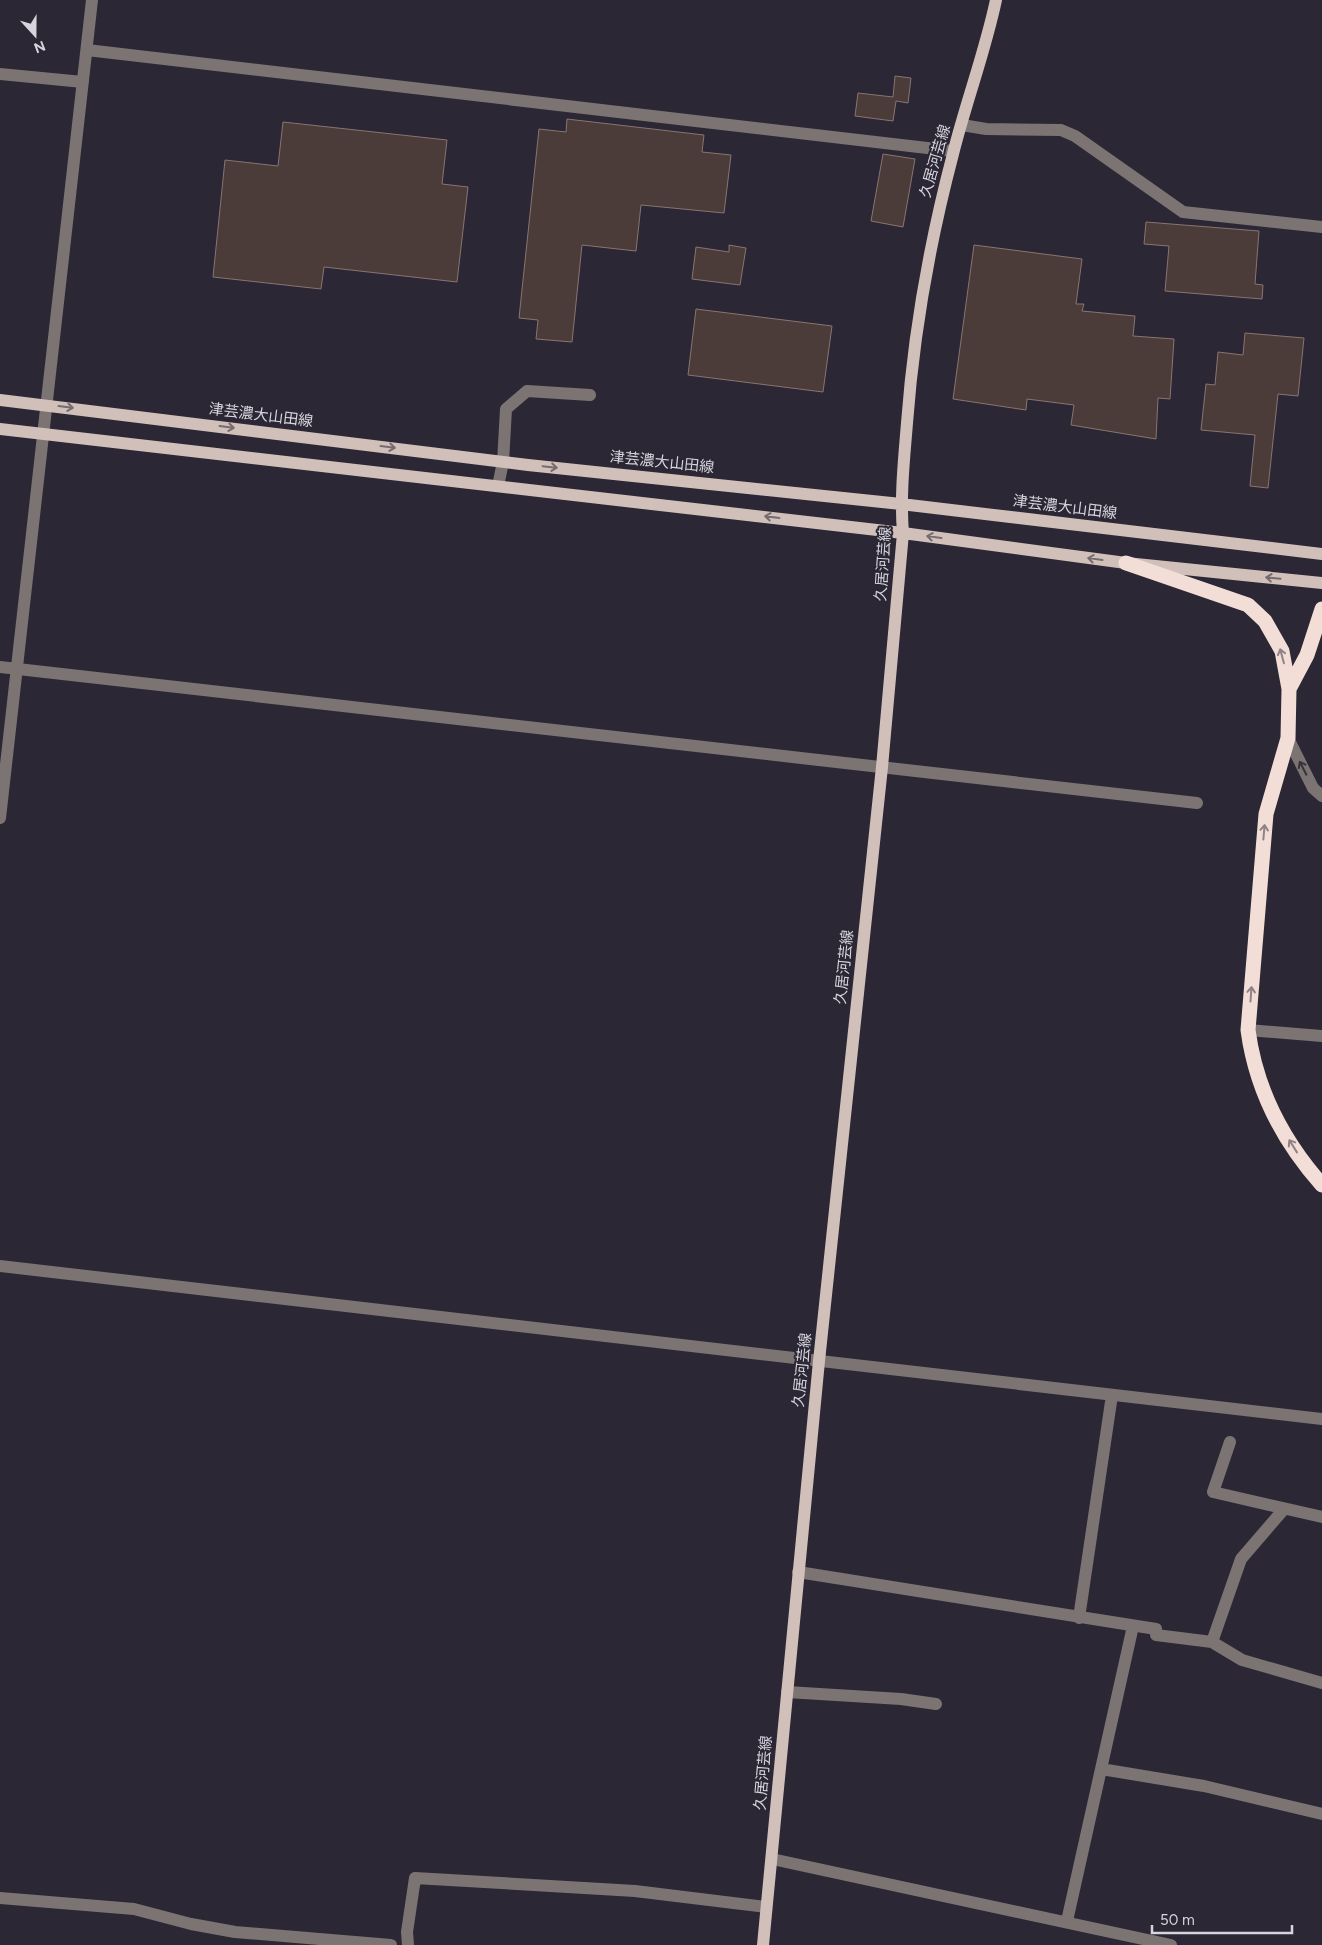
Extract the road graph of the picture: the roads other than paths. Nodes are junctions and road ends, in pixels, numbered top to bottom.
1 (92, 0) edge
2 (996, 0) edge
3 (87, 50) junction
4 (0, 74) edge
5 (83, 82) junction
6 (962, 125) junction
7 (953, 150) junction
8 (1322, 228) edge
9 (590, 395) dead end
10 (0, 400) edge
11 (46, 404) junction
12 (0, 429) edge
13 (43, 434) junction
14 (503, 462) junction
15 (498, 486) junction
16 (901, 504) junction
17 (903, 533) junction
18 (1322, 554) edge
19 (1126, 563) junction
20 (1322, 583) edge
21 (1322, 609) edge
22 (0, 666) edge
23 (17, 668) junction
24 (1289, 689) junction
25 (1288, 738) junction
26 (882, 767) junction
27 (1322, 796) edge
28 (1197, 803) dead end
29 (0, 818) edge
30 (1248, 1030) junction
31 (1322, 1036) edge
32 (1322, 1185) edge
33 (0, 1266) edge
34 (819, 1361) junction
35 (1112, 1395) junction
36 (1322, 1419) edge
37 (1230, 1442) dead end
38 (1284, 1509) junction
39 (1322, 1517) edge
40 (798, 1572) junction
41 (1079, 1618) junction
42 (1133, 1626) junction
43 (1212, 1642) junction
44 (1322, 1683) edge
45 (787, 1692) junction
46 (936, 1704) dead end
47 (1101, 1769) junction
48 (1322, 1814) edge
49 (772, 1859) junction
50 (0, 1898) edge
51 (766, 1907) junction
52 (1067, 1921) junction
53 (391, 1945) edge
54 (408, 1945) edge
55 (763, 1945) edge
56 (1171, 1945) edge

1 - 3 street
2 - 6 main road, 久居河芸線
3 - 5 street
3 - 7 street
4 - 5 street
5 - 11 street
6 - 7 main road, 久居河芸線
6 - 8 street
7 - 16 main road, 久居河芸線
9 - 14 street
10 - 11 main road, 津芸濃大山田線
11 - 13 street
11 -> 14 main road, 津芸濃大山田線
12 - 13 main road
13 - 15 main road
13 - 23 street
14 - 15 street
14 -> 16 main road, 津芸濃大山田線
17 -> 15 main road
16 - 17 main road, 久居河芸線
16 - 18 main road, 津芸濃大山田線
19 -> 17 main road
17 - 26 main road, 久居河芸線
20 -> 19 main road
24 -> 19 highway
21 - 24 highway
22 - 23 street
23 - 26 street
23 - 29 street
24 - 25 highway
27 -> 25 street
30 -> 25 highway
26 - 28 street
26 - 34 main road, 久居河芸線
30 - 31 street
32 -> 30 highway
33 - 34 street
34 - 35 street
34 - 40 main road, 久居河芸線
35 - 36 street
35 - 41 street
37 - 38 street
38 - 39 street
38 - 43 street
40 - 41 street
40 - 45 main road, 久居河芸線
41 - 42 street
42 - 43 street
42 - 47 street
43 - 44 street
45 - 46 street
45 - 49 main road, 久居河芸線
47 - 48 street
47 - 52 street
49 - 51 main road, 久居河芸線
49 - 52 street
50 - 53 street
51 - 54 street
51 - 55 main road, 久居河芸線
52 - 56 street

